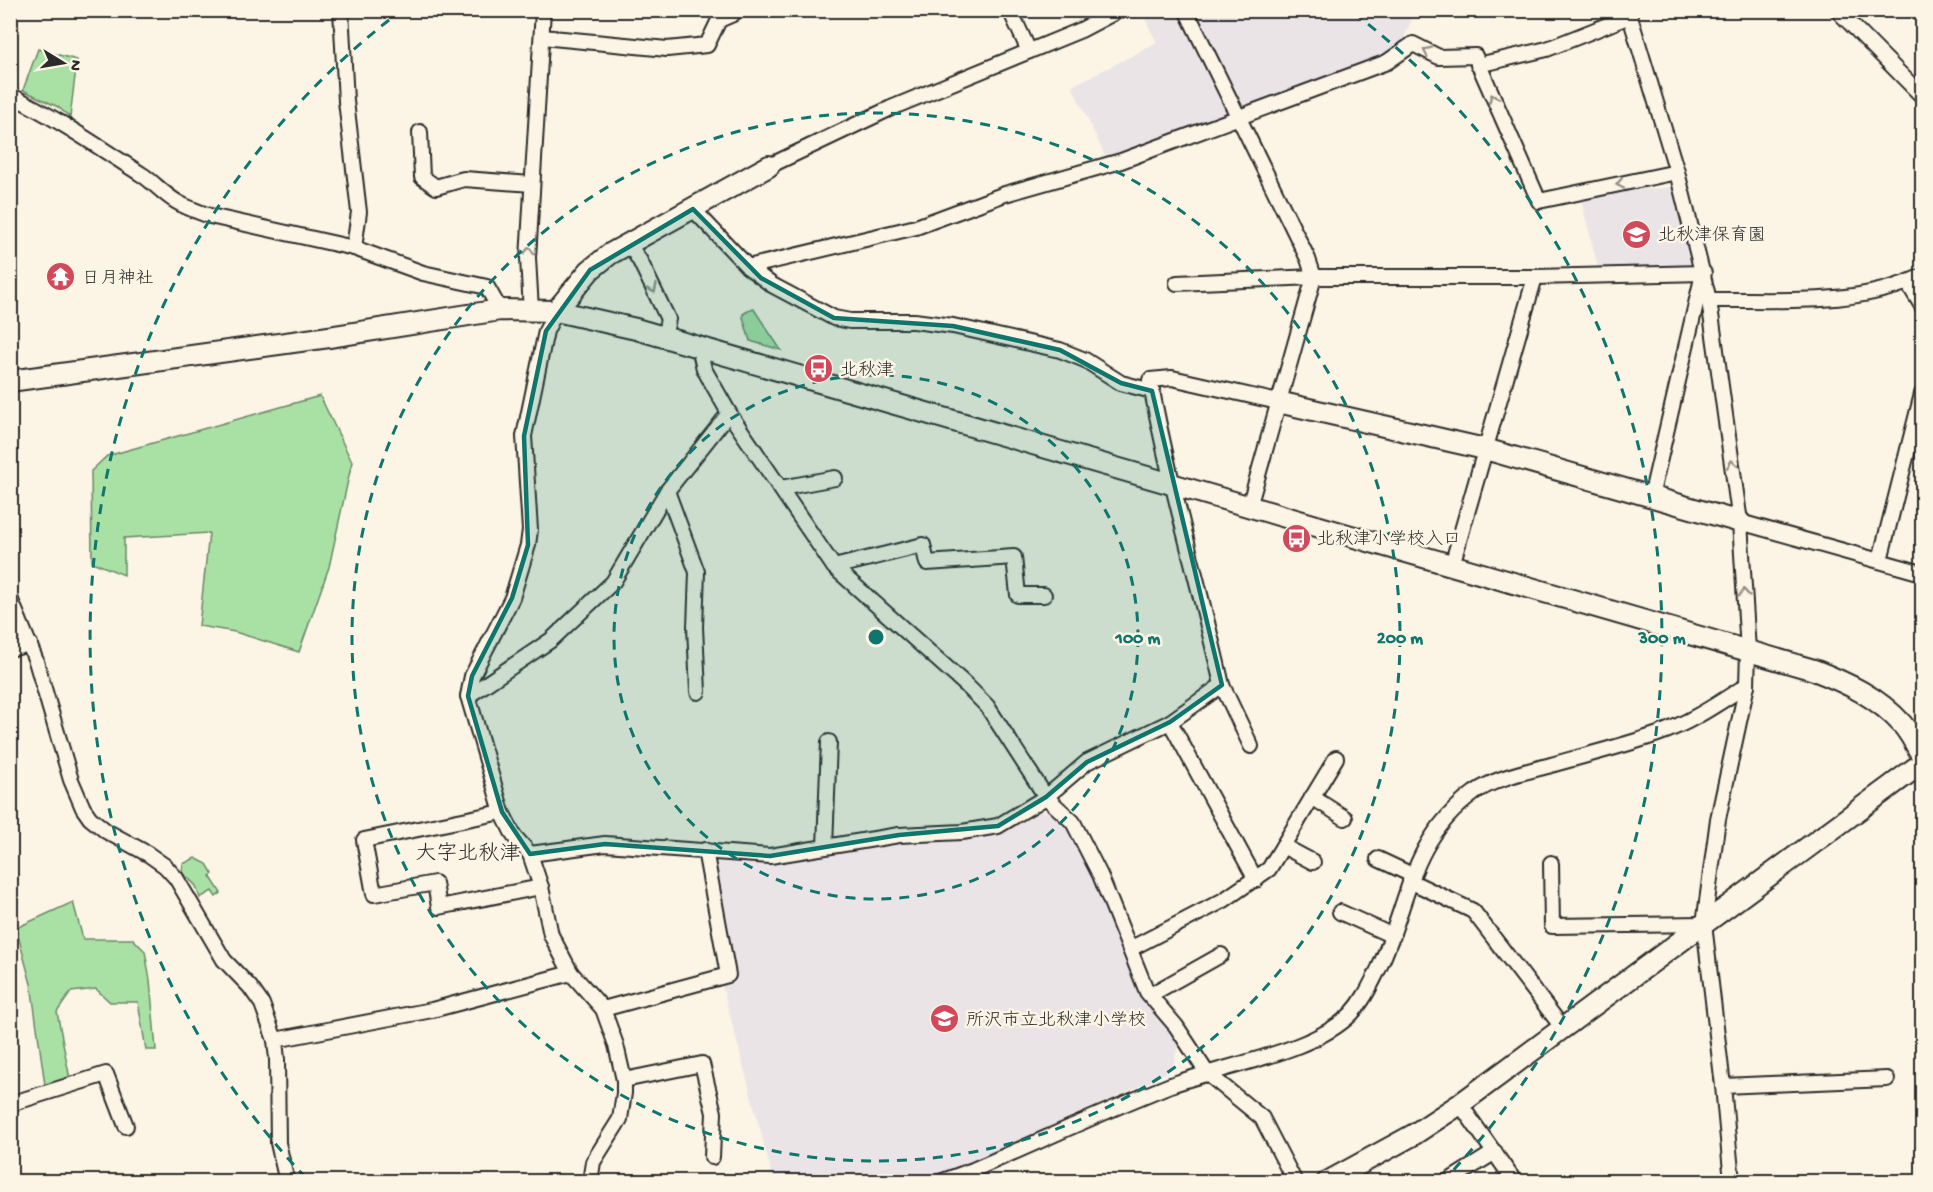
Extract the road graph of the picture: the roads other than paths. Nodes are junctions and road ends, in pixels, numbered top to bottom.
1 (341, 10) edge
2 (543, 10) edge
3 (1010, 10) edge
4 (1119, 10) edge
5 (1186, 10) edge
6 (1837, 10) edge
7 (1629, 13) edge
8 (733, 14) dead end
9 (542, 36) junction
10 (1029, 51) junction
11 (1478, 65) junction
12 (10, 94) edge
13 (1923, 96) edge
14 (1239, 117) junction
15 (420, 132) dead end
16 (769, 166) joint
17 (1677, 172) junction
18 (532, 184) junction
19 (693, 209) junction
20 (629, 244) junction
21 (354, 248) junction
22 (748, 267) junction
23 (1704, 273) junction
24 (1923, 276) edge
25 (1314, 277) junction
26 (1535, 277) junction
27 (1176, 283) dead end
28 (1908, 283) junction
29 (1709, 300) junction
30 (1923, 306) edge
31 (500, 310) junction
32 (531, 310) junction
33 (556, 311) junction
34 (664, 338) junction
35 (699, 347) junction
36 (10, 381) edge
37 (1152, 391) junction
38 (1923, 394) edge
39 (1278, 402) junction
40 (729, 413) junction
41 (1485, 449) junction
42 (835, 478) dead end
43 (1171, 485) junction
44 (781, 488) junction
45 (667, 491) junction
46 (1651, 497) junction
47 (1248, 507) junction
48 (1740, 522) junction
49 (1880, 560) junction
50 (1452, 565) junction
51 (834, 567) junction
52 (1923, 573) edge
53 (1044, 595) dead end
54 (10, 598) edge
55 (30, 644) junction
56 (10, 650) edge
57 (1748, 651) junction
58 (1222, 685) junction
59 (1747, 685) junction
60 (698, 692) dead end
61 (468, 696) junction
62 (1170, 722) junction
63 (829, 742) dead end
64 (1251, 746) dead end
65 (1923, 756) edge
66 (1336, 758) dead end
67 (1923, 763) edge
68 (1046, 797) junction
69 (1312, 797) junction
70 (502, 812) junction
71 (1345, 818) dead end
72 (1283, 846) junction
73 (825, 847) junction
74 (705, 850) junction
75 (530, 854) junction
76 (1378, 859) dead end
77 (1313, 862) dead end
78 (1551, 863) dead end
79 (1411, 878) junction
80 (1256, 880) junction
81 (541, 887) junction
82 (1340, 912) dead end
83 (1704, 924) junction
84 (1393, 936) junction
85 (1130, 949) junction
86 (1221, 955) dead end
87 (571, 973) junction
88 (1150, 995) junction
89 (603, 1009) junction
90 (1562, 1027) junction
91 (275, 1040) junction
92 (1207, 1073) junction
93 (1887, 1079) dead end
94 (624, 1080) junction
95 (1723, 1086) junction
96 (10, 1104) edge
97 (1460, 1104) junction
98 (126, 1125) dead end
99 (1495, 1152) junction
100 (712, 1157) dead end
101 (286, 1182) edge
102 (590, 1182) edge
103 (940, 1182) edge
104 (1295, 1182) edge
105 (1328, 1182) edge
106 (1447, 1182) edge
107 (1515, 1182) edge
108 (1732, 1182) edge

1 - 21 street
2 - 9 street
3 - 10 street
4 - 10 street
5 - 14 street
6 - 13 street
7 - 11 street
7 - 17 street
8 - 9 street
9 - 18 street
10 - 16 street
11 -> 14 street
17 -> 11 street
12 - 21 street
14 - 22 street
14 - 25 street
15 - 18 street
16 - 19 street
17 - 23 street
32 -> 18 street
19 - 20 street
19 - 22 street
20 - 33 street
20 -> 34 street
21 - 31 street
22 - 37 street
23 - 26 street
23 - 29 street
23 - 46 street
24 - 28 street
25 - 26 street
25 - 27 street
25 - 39 street
26 - 41 street
28 - 29 street
28 - 30 street
48 -> 29 street
31 - 32 street
31 - 36 street
32 - 33 street
33 - 34 street
33 - 61 street
34 - 35 street
35 - 40 street
35 - 43 street
37 - 39 street
37 - 43 street
38 - 49 street
39 - 41 street
39 - 47 street
40 - 44 street
40 - 45 street
41 - 46 street
41 - 50 street
42 - 44 street
43 - 47 street
43 - 58 street
44 - 51 street
45 - 60 street
45 - 61 street
46 - 48 street
47 - 50 street
48 - 49 street
57 -> 48 street
49 - 52 street
50 - 57 street
51 - 53 street
51 - 68 street
54 - 55 street
55 - 56 street
55 - 91 street
57 - 59 street
57 - 65 street
58 - 62 street
58 - 64 street
59 - 79 street
59 - 83 street
61 - 70 street
62 - 68 street
62 - 80 street
63 - 73 street
66 - 69 street
67 - 83 street
68 - 73 street
68 - 85 street
69 - 71 street
69 - 72 street
70 - 75 street
70 - 81 street
72 - 77 street
72 - 80 street
73 - 74 street
74 - 75 street
74 - 89 street
75 - 81 street
76 - 79 street
78 - 83 street
79 - 84 street
79 - 90 street
80 - 85 street
81 - 87 street
82 - 84 street
83 - 90 street
83 - 95 street
84 - 92 street
85 - 88 street
86 - 88 street
87 - 89 street
87 - 91 street
88 - 92 street
89 - 94 street
90 - 97 street
91 - 101 street
92 - 103 street
92 - 104 street
93 - 95 street
94 - 100 street
94 - 102 street
95 - 108 street
96 - 98 street
97 - 99 street
97 - 105 street
99 - 106 street
99 - 107 street

